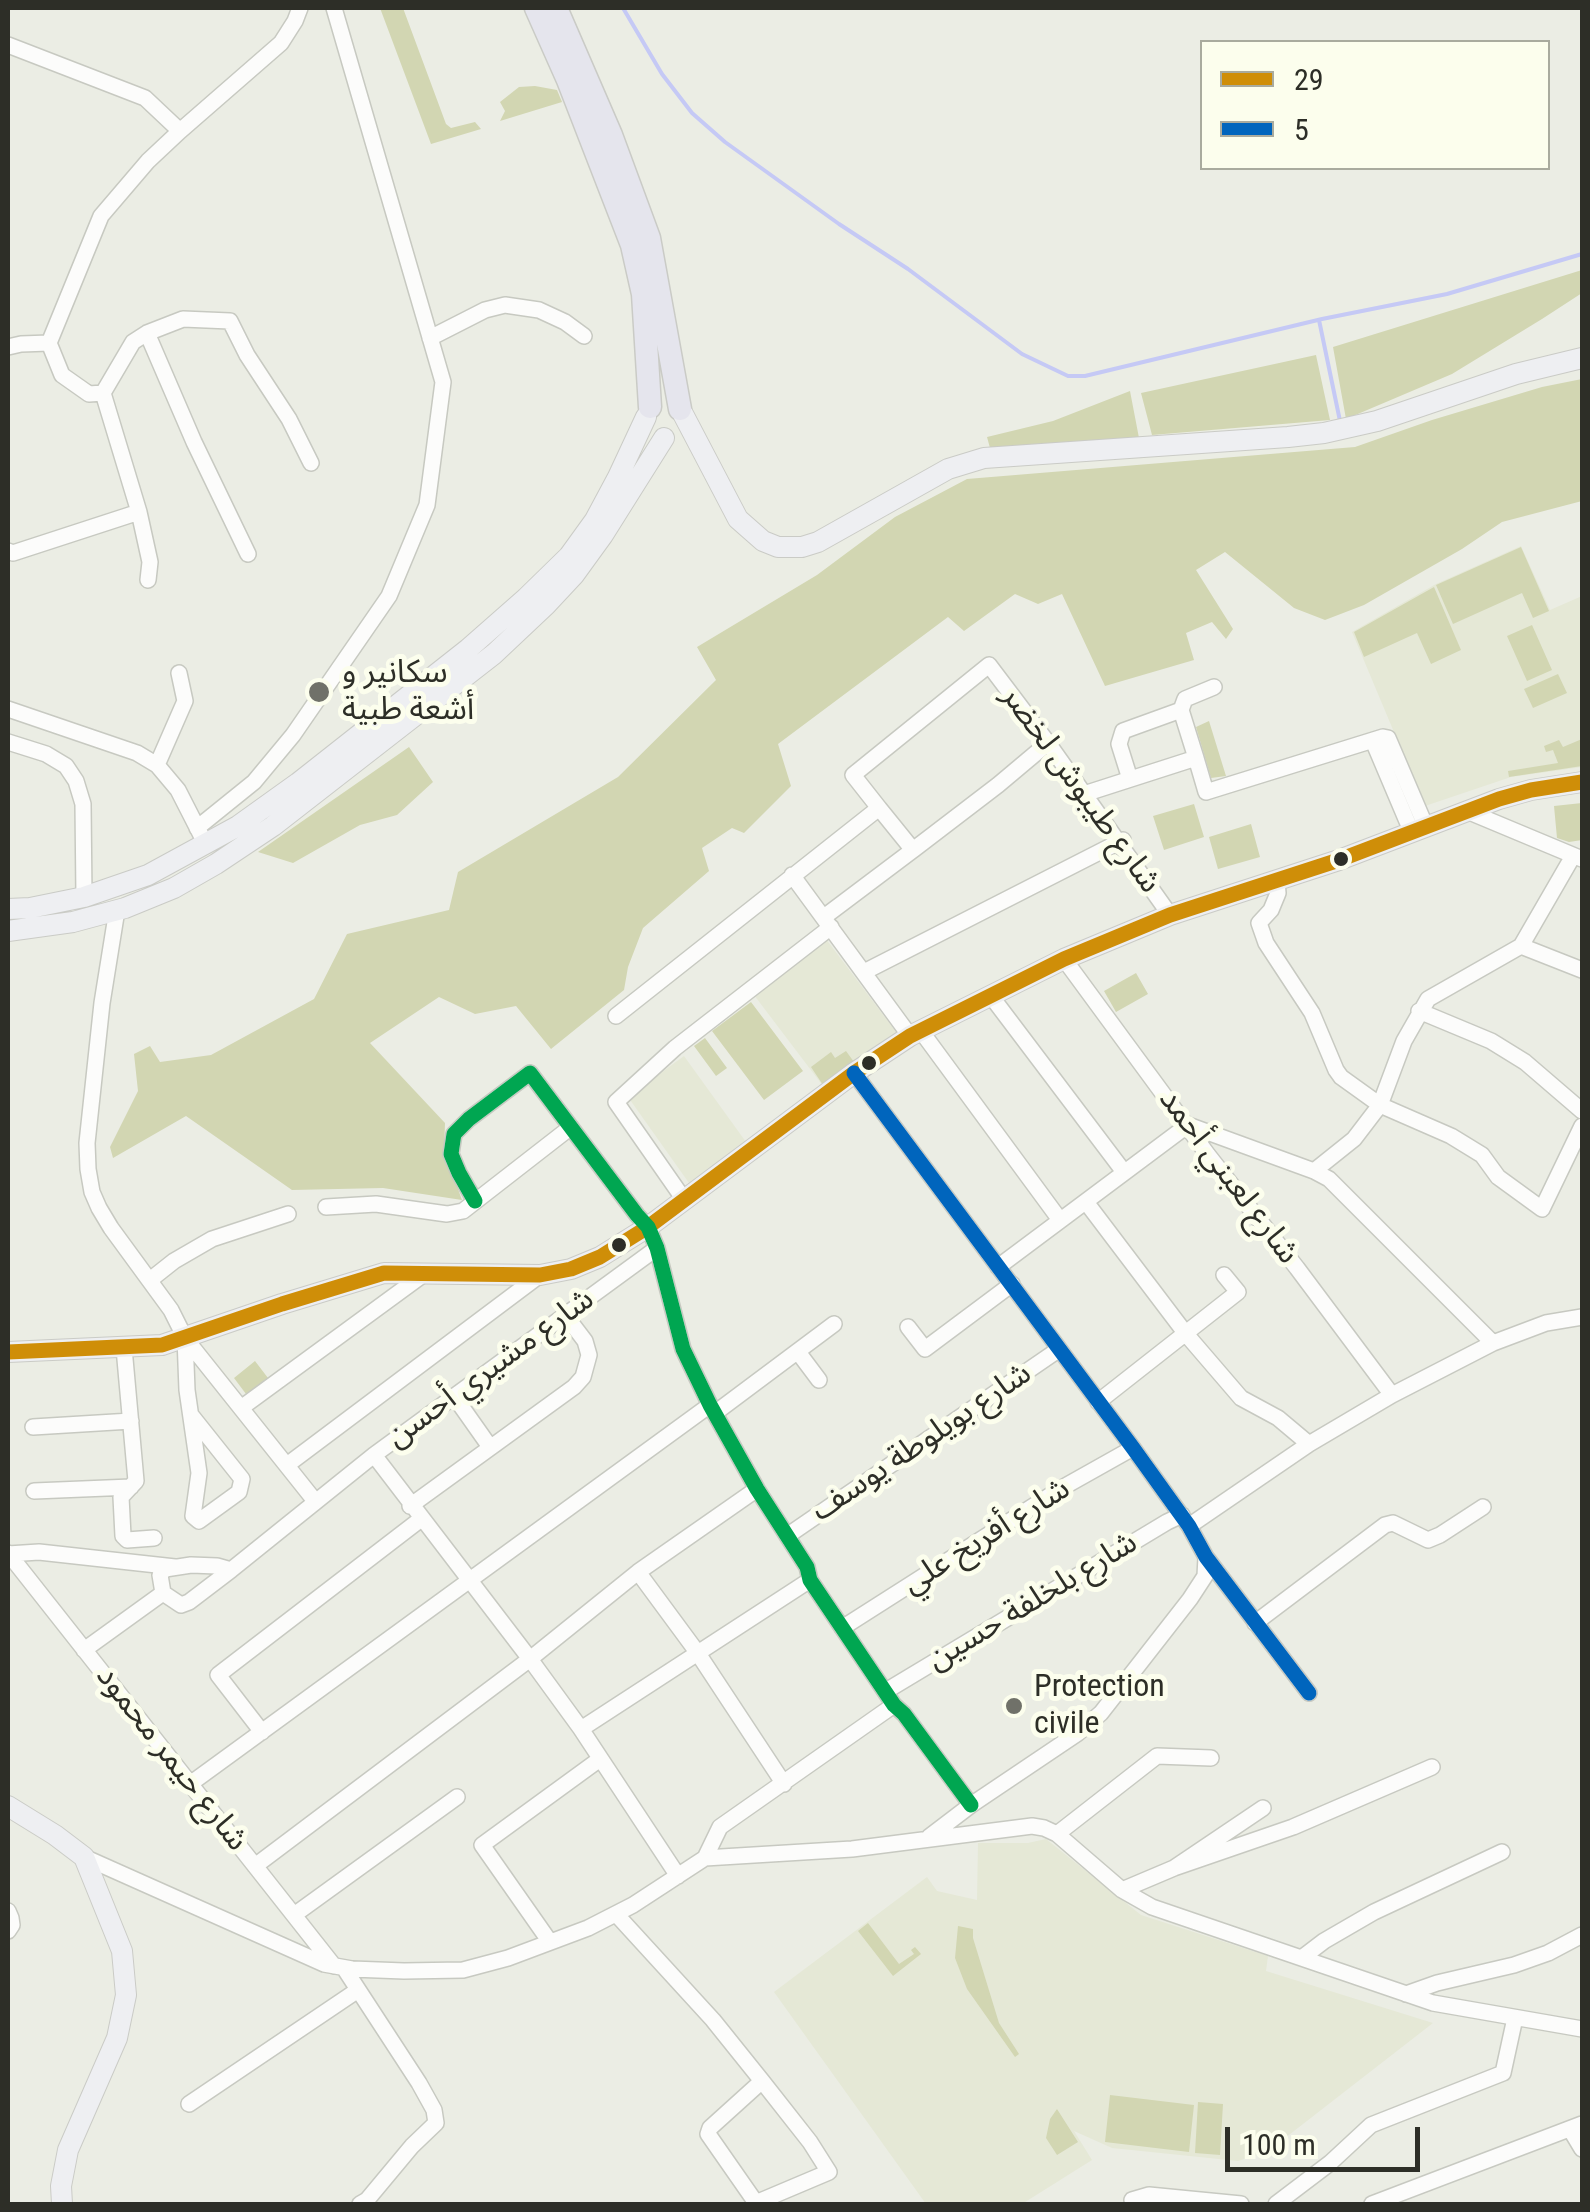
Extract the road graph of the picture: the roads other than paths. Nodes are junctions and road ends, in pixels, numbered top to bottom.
1 (300, 8) edge
2 (334, 8) edge
3 (536, 8) edge
4 (556, 8) edge
5 (8, 45) edge
6 (180, 130) junction
7 (147, 333) junction
8 (584, 336) dead end
9 (430, 338) junction
10 (49, 343) junction
11 (8, 348) edge
12 (1582, 358) edge
13 (103, 393) junction
14 (648, 412) junction
15 (671, 430) junction
16 (312, 462) dead end
17 (708, 464) junction
18 (139, 512) junction
19 (8, 551) edge
20 (248, 554) dead end
21 (148, 580) dead end
22 (178, 673) dead end
23 (1214, 687) dead end
24 (8, 708) edge
25 (1182, 710) junction
26 (8, 742) edge
27 (1048, 743) junction
28 (1196, 758) junction
29 (157, 765) junction
30 (1130, 779) junction
31 (1582, 782) edge
32 (1084, 794) junction
33 (1499, 799) junction
34 (879, 808) junction
35 (1468, 810) junction
36 (1502, 826) junction
37 (1419, 830) junction
38 (202, 836) junction
39 (1122, 840) junction
40 (913, 850) junction
41 (1578, 858) edge
42 (792, 875) junction
43 (1277, 881) junction
44 (84, 897) junction
45 (8, 909) edge
46 (117, 910) junction
47 (1170, 915) junction
48 (827, 922) junction
49 (8, 931) edge
50 (1521, 946) junction
51 (1064, 960) junction
52 (1582, 970) edge
53 (864, 972) junction
54 (991, 996) junction
55 (1420, 1011) junction
56 (616, 1016) dead end
57 (915, 1034) junction
58 (854, 1074) junction
59 (1380, 1104) junction
60 (1582, 1111) edge
61 (1188, 1125) junction
62 (1582, 1126) edge
63 (570, 1127) junction
64 (1314, 1171) junction
65 (1124, 1172) junction
66 (476, 1201) junction
67 (685, 1201) junction
68 (1086, 1202) junction
69 (326, 1207) dead end
70 (288, 1214) dead end
71 (1060, 1220) junction
72 (648, 1226) junction
73 (657, 1248) junction
74 (998, 1267) junction
75 (424, 1274) junction
76 (540, 1275) junction
77 (1224, 1275) dead end
78 (150, 1280) junction
79 (1012, 1284) junction
80 (566, 1316) junction
81 (1582, 1317) edge
82 (834, 1324) dead end
83 (908, 1328) dead end
84 (1186, 1334) junction
85 (185, 1338) junction
86 (1494, 1343) junction
87 (124, 1348) junction
88 (1058, 1350) junction
89 (8, 1352) edge
90 (798, 1352) junction
91 (211, 1372) junction
92 (819, 1380) dead end
93 (187, 1390) junction
94 (1392, 1395) junction
95 (454, 1396) junction
96 (1098, 1402) junction
97 (241, 1408) junction
98 (712, 1409) junction
99 (191, 1415) junction
100 (131, 1421) junction
101 (33, 1427) dead end
102 (1309, 1444) junction
103 (490, 1447) junction
104 (1133, 1448) junction
105 (374, 1455) junction
106 (288, 1465) junction
107 (130, 1487) junction
108 (757, 1490) junction
109 (34, 1491) dead end
110 (315, 1501) junction
111 (1482, 1507) dead end
112 (416, 1512) junction
113 (1186, 1521) junction
114 (787, 1536) junction
115 (154, 1538) dead end
116 (8, 1553) edge
117 (1206, 1557) junction
118 (175, 1566) junction
119 (231, 1570) junction
120 (638, 1572) junction
121 (470, 1579) junction
122 (810, 1580) junction
123 (162, 1593) junction
124 (1255, 1623) junction
125 (842, 1628) junction
126 (84, 1650) junction
127 (697, 1652) junction
128 (530, 1659) junction
129 (1309, 1693) dead end
130 (890, 1698) junction
131 (580, 1729) junction
132 (262, 1732) junction
133 (1211, 1758) dead end
134 (600, 1759) junction
135 (1432, 1767) dead end
136 (190, 1784) junction
137 (784, 1784) junction
138 (457, 1796) dead end
139 (971, 1805) junction
140 (8, 1806) edge
141 (1262, 1808) dead end
142 (1057, 1834) junction
143 (926, 1839) junction
144 (1502, 1852) dead end
145 (84, 1857) junction
146 (705, 1858) junction
147 (255, 1866) junction
148 (1174, 1868) junction
149 (678, 1876) junction
150 (1122, 1890) junction
151 (8, 1911) edge
152 (616, 1914) junction
153 (294, 1916) junction
154 (8, 1931) edge
155 (1582, 1936) edge
156 (550, 1942) junction
157 (1303, 1957) junction
158 (339, 1967) junction
159 (358, 1990) junction
160 (1406, 1994) junction
161 (1515, 2018) junction
162 (1582, 2029) edge
163 (762, 2081) junction
164 (189, 2104) dead end
165 (1576, 2126) edge
166 (1582, 2149) edge
167 (1132, 2200) dead end
168 (62, 2204) edge
169 (360, 2204) edge
170 (1241, 2204) edge
171 (1276, 2204) edge
172 (1372, 2204) edge

1 - 6 street
2 - 9 street
3 - 14 highway
4 - 15 highway
5 - 6 street
6 - 10 street
7 - 13 street
7 - 16 street
7 - 20 street
8 - 9 street
9 - 38 street
10 - 11 street
10 - 13 street
12 - 17 main road
13 - 18 street
14 - 15 main road
14 - 15 main road
14 - 38 main road
15 - 17 main road
15 - 17 main road
15 - 46 main road
18 - 19 street
18 - 21 street
22 - 29 street
23 - 25 street
24 - 29 street
25 - 28 street
25 - 30 street
26 - 44 street
27 - 32 street, شارع طيبوش لخضر
27 - 34 street, شارع طيبوش لخضر
27 - 40 street
28 - 30 street
28 - 37 street
29 - 38 street
30 - 32 street
31 - 33 main road
32 - 39 street, شارع طيبوش لخضر
33 - 35 main road
33 - 36 street
34 - 40 street
34 - 42 street
35 - 36 street
35 - 37 main road
36 - 41 street
37 - 43 main road
38 - 44 main road
39 - 47 street, شارع طيبوش لخضر
39 - 53 street
40 - 48 street
41 - 50 street
42 - 48 street
42 - 56 street
43 - 47 main road
43 - 59 street
44 - 45 main road
46 - 49 main road
46 - 78 street
47 - 51 main road
48 - 53 street
48 - 67 street
50 - 52 street
50 - 55 street
51 - 54 main road
51 - 61 street, شارع لعبني أحمد
53 - 57 street
54 - 57 main road
54 - 65 street
55 - 59 street
55 - 60 street
57 - 58 main road
57 - 71 street
58 - 67 main road
58 - 74 street
59 - 62 street
59 - 64 street
61 - 64 street
61 - 65 street
61 - 94 street, شارع لعبني أحمد
63 - 66 street
63 - 66 street
63 - 72 street
64 - 86 street
65 - 68 street
66 - 69 street
67 - 72 main road
68 - 71 street
68 - 84 street
70 - 78 street
71 - 74 street
72 - 73 street
72 - 76 main road
73 - 80 street, شارع مشيري أحسن
73 - 98 street
74 - 79 street
75 - 76 main road
75 - 85 main road
75 - 97 street
76 - 106 street
77 - 84 street
78 - 85 street
79 - 83 street
79 - 88 street
80 - 95 street, شارع مشيري أحسن
80 - 103 street
81 - 86 street, شارع بلخلفة حسين
82 - 90 street
84 - 96 street
84 - 102 street
85 - 87 main road
85 - 91 street
85 - 93 street
86 - 94 street, شارع بلخلفة حسين
87 - 89 main road
87 - 100 street
88 - 96 street
88 - 114 street, شارع بويلوطة يوسف
90 - 92 street
90 - 98 street
91 - 93 street
91 - 97 street
93 - 99 street
94 - 102 street, شارع بلخلفة حسين
95 - 103 street
95 - 105 street, شارع مشيري أحسن
96 - 104 street
97 - 106 street
98 - 108 street
98 - 121 street
99 - 99 street
100 - 101 street
100 - 107 street
102 - 113 street, شارع بلخلفة حسين
103 - 112 street
104 - 113 street
104 - 125 street, شارع أفريخ علي
105 - 110 street, شارع مشيري أحسن
105 - 112 street
106 - 110 street
107 - 109 street
107 - 115 street
108 - 114 street
108 - 120 street
110 - 119 street, شارع مشيري أحسن
111 - 124 street
112 - 121 street
112 - 132 street
113 - 117 street
113 - 130 street, شارع بلخلفة حسين
114 - 122 street
116 - 118 street
116 - 126 street, شارع حيمر محمود
117 - 124 street
117 - 139 street
118 - 119 street
118 - 123 street
119 - 123 street, شارع مشيري أحسن
120 - 127 street
120 - 128 street
121 - 128 street
121 - 132 street
122 - 125 street
122 - 127 street
123 - 126 street
124 - 129 street
125 - 130 street
126 - 136 street, شارع حيمر محمود
127 - 131 street
127 - 137 street
128 - 131 street
128 - 147 street
130 - 137 street, شارع بلخلفة حسين
130 - 139 street
131 - 134 street
132 - 136 street
133 - 142 street
134 - 149 street
134 - 156 street
135 - 148 street
136 - 147 street, شارع حيمر محمود
137 - 146 street, شارع بلخلفة حسين
138 - 153 street
139 - 143 street
140 - 145 main road
141 - 148 street
142 - 143 street
142 - 150 street
143 - 146 street
144 - 157 street
145 - 158 street
145 - 168 main road
146 - 149 street
147 - 153 street, شارع حيمر محمود
148 - 150 street
149 - 152 street
150 - 157 street
151 - 154 street
152 - 156 street
152 - 163 street
153 - 158 street, شارع حيمر محمود
155 - 160 street
156 - 158 street
157 - 160 street
158 - 159 street, شارع حيمر محمود
159 - 164 street
159 - 169 street, شارع حيمر محمود
160 - 161 street
161 - 162 street
161 - 171 street
163 - 163 street
165 - 166 street
165 - 172 street
167 - 170 street

